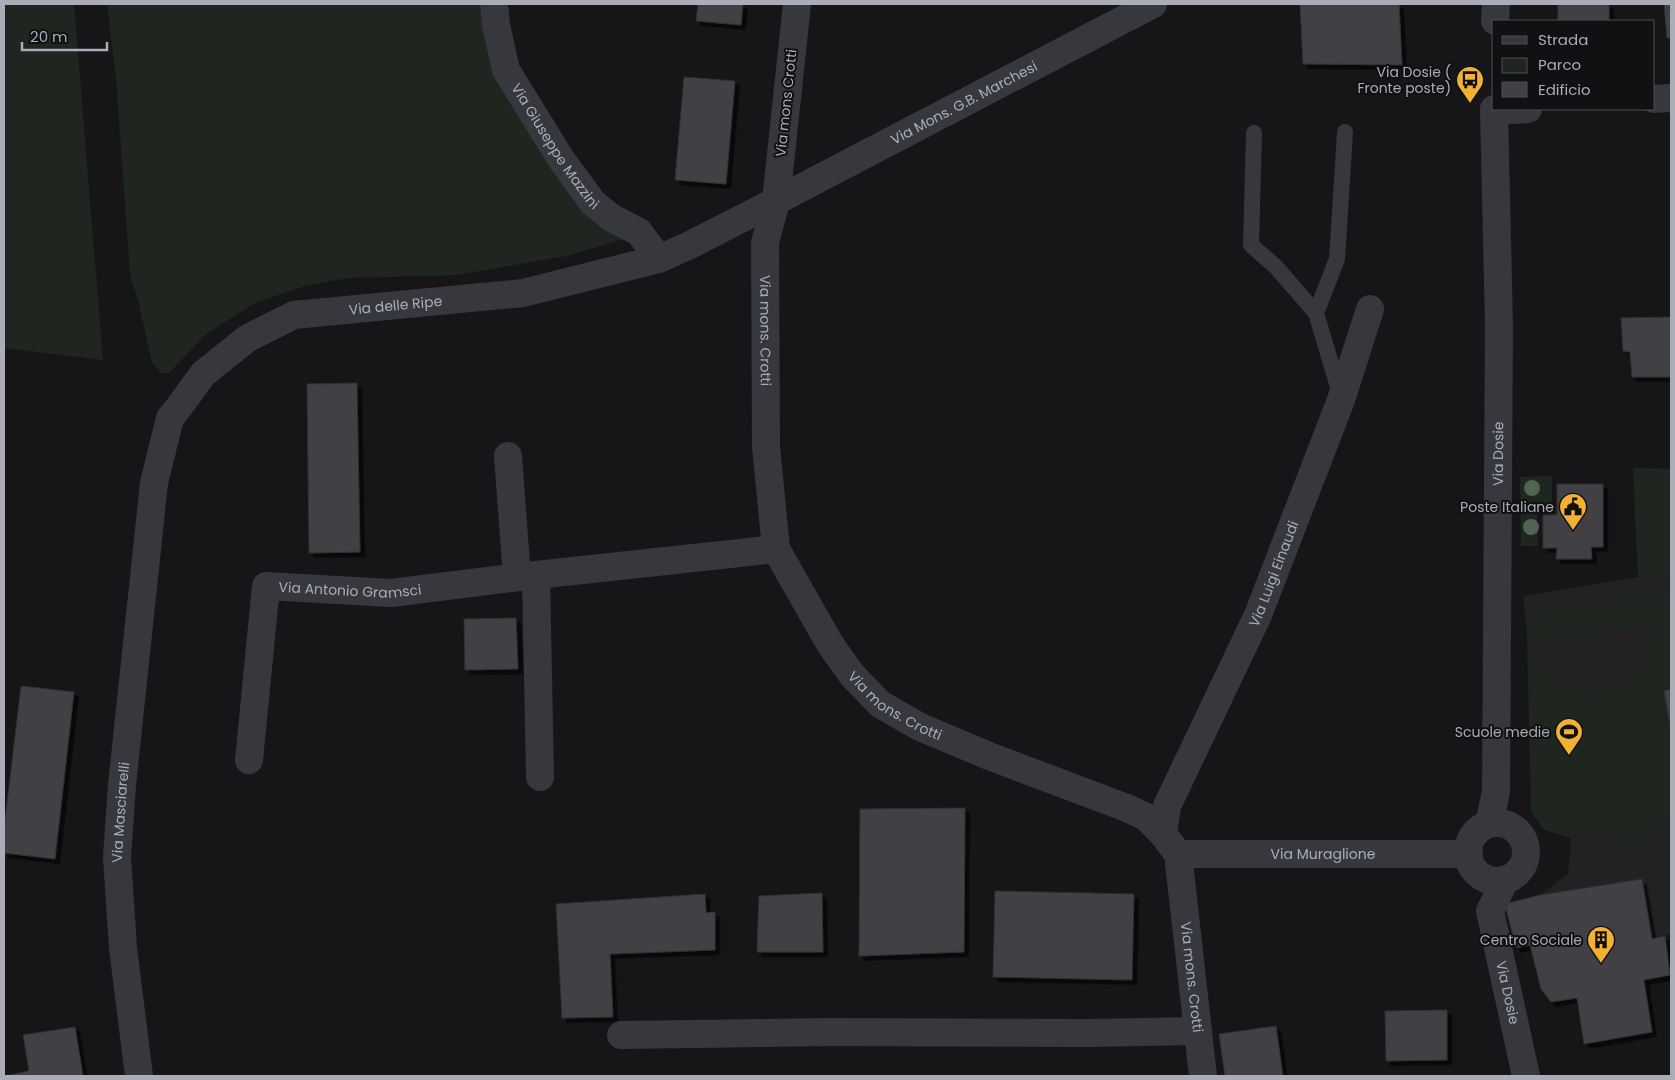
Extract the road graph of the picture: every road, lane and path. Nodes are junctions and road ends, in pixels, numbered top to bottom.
1 (494, 4) edge
2 (797, 4) edge
3 (1153, 4) edge
4 (1496, 4) edge
5 (1495, 20) edge
6 (1671, 98) edge
7 (1655, 99) edge
8 (1494, 110) edge
9 (1346, 132) dead end
10 (1254, 133) dead end
11 (776, 201) junction
12 (659, 259) junction
13 (1370, 308) dead end
14 (1316, 313) junction
15 (1341, 400) junction
16 (508, 456) dead end
17 (146, 548) joint
18 (776, 549) junction
19 (527, 576) junction
20 (249, 760) dead end
21 (540, 777) dead end
22 (1489, 824) junction
23 (1171, 844) junction
24 (1469, 854) junction
25 (1506, 880) junction
26 (1198, 1031) junction
27 (621, 1035) dead end
28 (139, 1076) edge
29 (1203, 1076) edge
30 (1526, 1076) edge

1 - 12 street, Via Giuseppe Mazzini
2 - 11 street, Via mons Crotti
3 - 11 street, Via Mons. G.B. Marchesi
4 - 5 street
6 - 7 street
8 - 22 street, Via Dosie
9 - 14 lane
10 - 14 lane
11 - 12 street, Via delle Ripe
11 - 18 street, Via mons. Crotti
12 - 17 street, Via delle Ripe
13 - 15 street, Via Luigi Einaudi
14 - 15 lane
15 - 23 street, Via Luigi Einaudi
16 - 19 street
17 - 28 street, Via Masciarelli
18 - 19 street, Via Antonio Gramsci
18 - 23 street, Via mons. Crotti
19 - 20 street, Via Antonio Gramsci
19 - 21 street
22 - 24 street
22 - 25 street
23 - 24 street, Via Muraglione
23 - 26 street, Via mons. Crotti
24 - 25 street
25 - 30 street, Via Dosie
26 - 27 street
26 - 29 street, Via mons. Crotti

